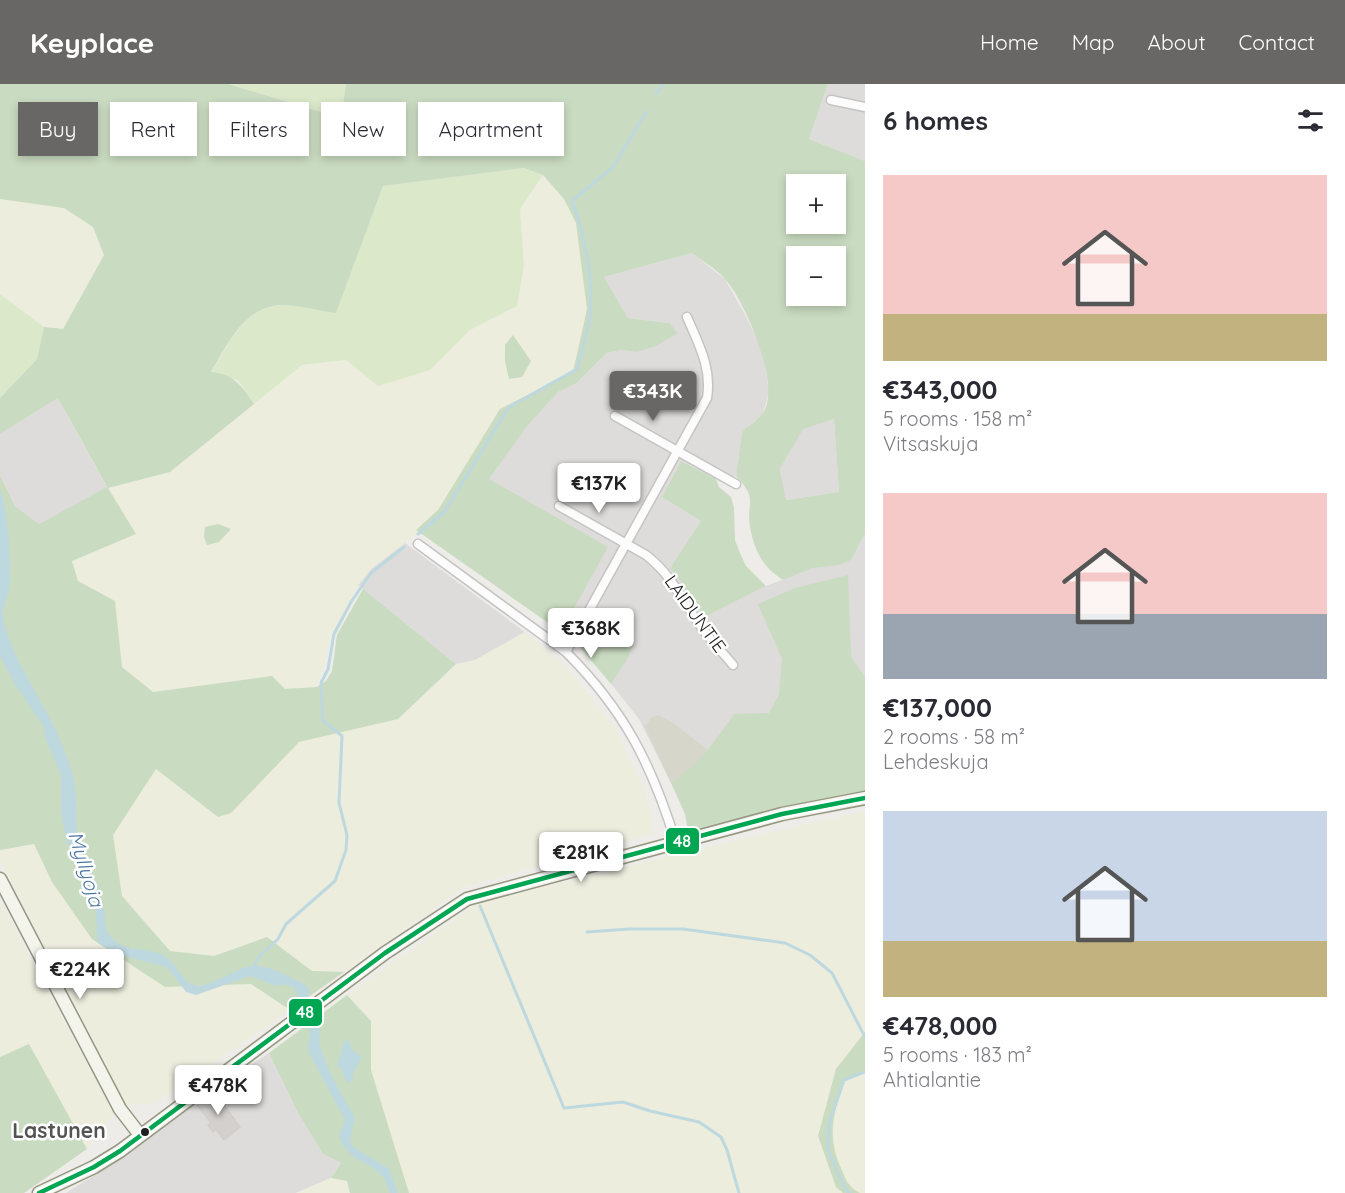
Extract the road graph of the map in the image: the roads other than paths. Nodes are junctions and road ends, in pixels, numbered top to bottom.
1 (831, 100) dead end
2 (865, 107) edge
3 (687, 317) dead end
4 (615, 417) dead end
5 (679, 452) junction
6 (736, 484) dead end
7 (559, 506) dead end
8 (418, 544) dead end
9 (627, 544) junction
10 (566, 652) junction
11 (733, 665) dead end
12 (865, 798) edge
13 (676, 843) junction
14 (0, 879) edge
15 (140, 1135) junction
16 (39, 1193) edge

1 - 2 street
3 - 5 street
4 - 5 street
5 - 6 street
5 - 9 street
7 - 9 street, LAIDUNTIE
8 - 10 street
9 - 10 street
9 - 11 street, LAIDUNTIE
10 - 13 street
12 - 13 street
13 - 15 street
14 - 15 street
15 - 16 street

